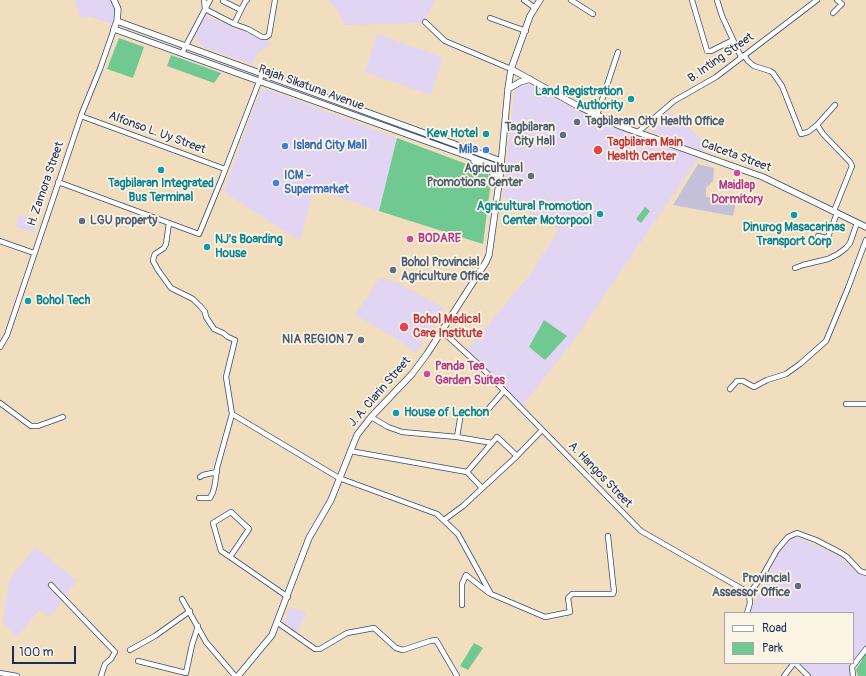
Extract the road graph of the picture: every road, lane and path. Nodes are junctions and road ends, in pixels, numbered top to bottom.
1 (114, 0) edge
2 (204, 0) edge
3 (210, 0) edge
4 (248, 0) edge
5 (275, 0) edge
6 (524, 0) edge
7 (540, 0) edge
8 (571, 0) edge
9 (692, 0) edge
10 (718, 0) edge
11 (817, 0) edge
12 (837, 0) edge
13 (223, 1) edge
14 (535, 8) junction
15 (205, 9) junction
16 (241, 10) junction
17 (833, 13) dead end
18 (593, 14) dead end
19 (490, 18) dead end
20 (117, 21) junction
21 (425, 22) dead end
22 (234, 24) junction
23 (114, 29) junction
24 (526, 30) junction
25 (733, 40) junction
26 (185, 45) junction
27 (618, 52) dead end
28 (182, 53) junction
29 (742, 56) junction
30 (511, 69) junction
31 (252, 70) junction
32 (262, 74) junction
33 (249, 78) junction
34 (530, 79) junction
35 (259, 81) junction
36 (508, 89) junction
37 (835, 105) dead end
38 (597, 115) junction
39 (81, 116) junction
40 (404, 125) junction
41 (817, 126) junction
42 (638, 132) junction
43 (402, 133) junction
44 (472, 158) junction
45 (501, 161) junction
46 (501, 168) junction
47 (225, 169) junction
48 (499, 181) junction
49 (58, 182) junction
50 (836, 212) junction
51 (169, 223) junction
52 (857, 223) junction
53 (866, 227) edge
54 (818, 236) dead end
55 (866, 240) edge
56 (0, 242) edge
57 (34, 253) junction
58 (795, 268) dead end
59 (442, 331) junction
60 (0, 347) edge
61 (730, 389) dead end
62 (504, 391) junction
63 (0, 403) edge
64 (846, 404) dead end
65 (866, 404) edge
66 (232, 414) junction
67 (63, 417) dead end
68 (371, 418) junction
69 (542, 430) junction
70 (457, 437) junction
71 (492, 443) junction
72 (350, 451) junction
73 (517, 456) junction
74 (216, 472) junction
75 (467, 472) junction
76 (200, 477) dead end
77 (339, 478) junction
78 (482, 488) junction
79 (199, 498) dead end
80 (444, 520) junction
81 (608, 536) dead end
82 (230, 557) junction
83 (866, 573) edge
84 (51, 585) dead end
85 (491, 594) junction
86 (749, 594) junction
87 (288, 597) junction
88 (182, 599) dead end
89 (462, 605) dead end
90 (190, 611) junction
91 (747, 612) edge
92 (278, 622) junction
93 (198, 626) junction
94 (866, 649) edge
95 (130, 650) dead end
96 (138, 661) dead end
97 (794, 664) edge
98 (796, 664) edge
99 (0, 673) edge
100 (17, 676) edge
101 (101, 676) edge
102 (236, 676) edge
103 (457, 676) edge
104 (784, 676) edge
105 (808, 676) edge
106 (853, 676) edge

1 - 20 main road
2 - 15 street
3 - 15 street
4 - 16 street
5 - 22 street
6 - 14 street
7 - 14 main road, J. A. Clarin Street
8 - 18 street
9 - 25 street
10 - 25 street
11 - 29 street, B. Inting Street
12 - 17 street
13 - 16 street
14 - 24 main road, J. A. Clarin Street
15 - 22 street
15 - 26 street
16 - 22 street
19 - 24 street
20 - 23 main road
20 - 26 main road
21 - 30 street
23 - 28 main road, Rajah Sikatuna Avenue
23 - 39 street, H. Zamora Street
24 - 30 main road, J. A. Clarin Street
25 - 29 street
26 - 28 street
26 - 31 main road
27 - 38 street
28 - 33 main road, Rajah Sikatuna Avenue
29 - 41 street
29 - 42 street, B. Inting Street
30 - 34 main road, Calceta Street
30 - 36 main road, J. A. Clarin Street
31 - 32 main road
31 - 33 main road
32 - 35 street
32 - 40 main road
33 - 35 main road, Rajah Sikatuna Avenue
34 - 36 main road
34 - 38 main road, Calceta Street
35 - 43 main road, Rajah Sikatuna Avenue
35 - 47 street
36 - 45 main road, J. A. Clarin Street
37 - 41 street
38 - 42 main road, Calceta Street
39 - 47 street, Alfonso L. Uy Street
39 - 49 street, H. Zamora Street
40 - 43 main road
40 - 45 main road
41 - 50 street
42 - 50 main road, Calceta Street
43 - 44 main road, Rajah Sikatuna Avenue
44 - 46 main road, Rajah Sikatuna Avenue
44 - 48 main road
45 - 46 main road, J. A. Clarin Street
46 - 48 main road, J. A. Clarin Street
47 - 51 street
48 - 59 main road, J. A. Clarin Street
49 - 51 street
49 - 57 street, H. Zamora Street
50 - 52 main road, Calceta Street
50 - 54 street
51 - 66 street
52 - 53 main road, Calceta Street
52 - 58 street
55 - 61 street
56 - 57 street
57 - 60 street, H. Zamora Street
59 - 62 street, A. Hangos Street
59 - 68 main road, J. A. Clarin Street
62 - 69 street, A. Hangos Street
62 - 70 street
63 - 67 street
64 - 65 street
66 - 74 street
66 - 77 street
68 - 70 street
68 - 72 main road, J. A. Clarin Street
69 - 73 street
69 - 86 street, A. Hangos Street
70 - 71 street
71 - 73 street
71 - 75 street
72 - 75 street
72 - 77 main road, J. A. Clarin Street
73 - 78 street
74 - 76 street
74 - 79 street
75 - 78 street
77 - 80 street
77 - 87 main road, J. A. Clarin Street
78 - 80 street
80 - 85 street
81 - 85 street
82 - 82 street
82 - 87 street
83 - 86 street
84 - 101 street
85 - 89 street
86 - 91 street
87 - 92 main road, J. A. Clarin Street
88 - 90 street
90 - 93 street
90 - 95 street
92 - 102 main road, J. A. Clarin Street
92 - 103 street
93 - 96 street
93 - 102 street
94 - 106 street
97 - 104 street
98 - 105 street
99 - 100 street

